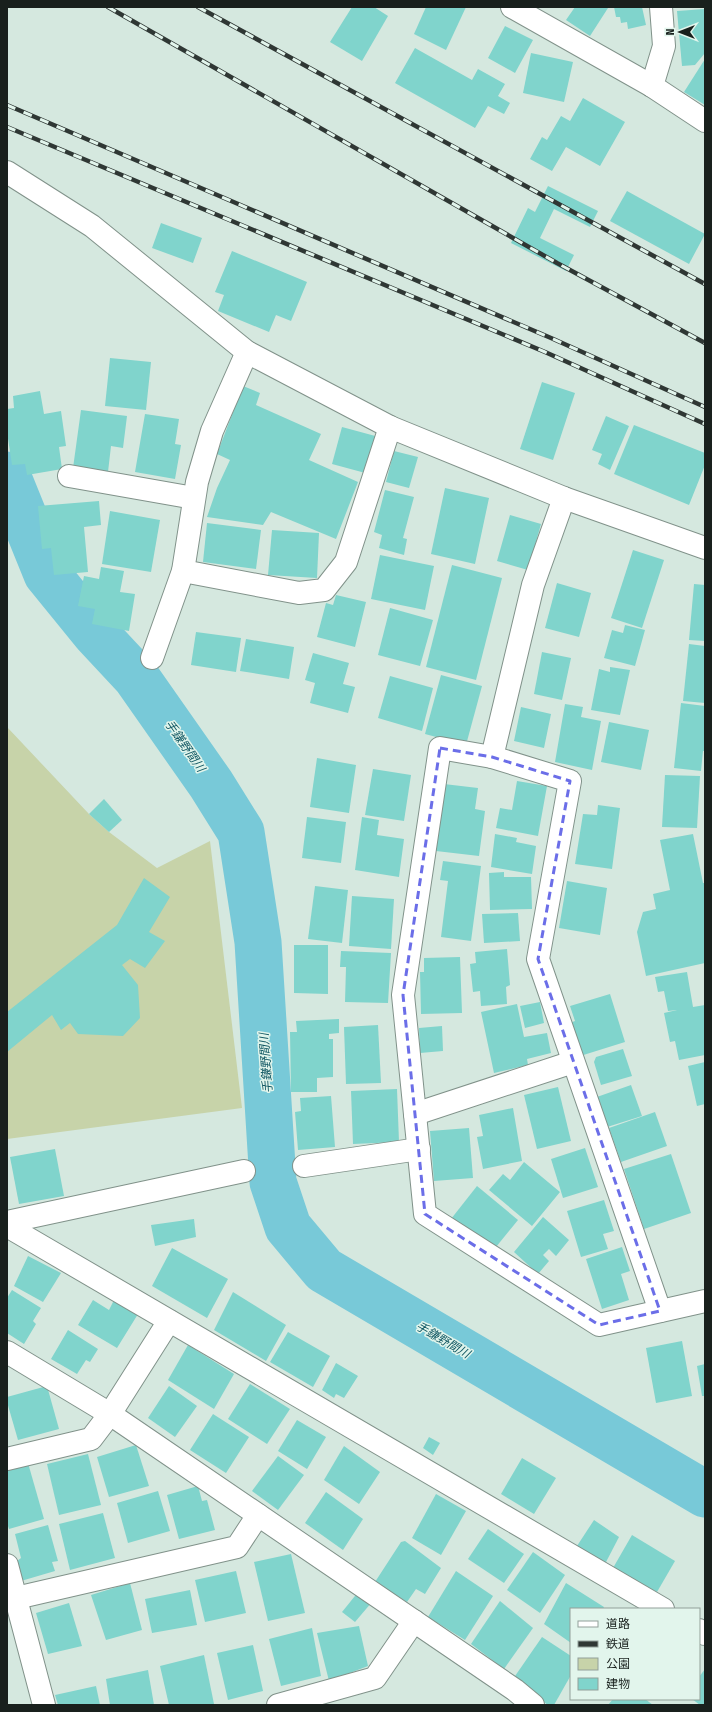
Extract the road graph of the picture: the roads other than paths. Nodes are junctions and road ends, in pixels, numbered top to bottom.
1 (512, 7) edge
2 (661, 7) edge
3 (652, 86) junction
4 (705, 121) edge
5 (7, 172) edge
6 (247, 352) junction
7 (390, 427) junction
8 (69, 476) dead end
9 (194, 498) junction
10 (564, 498) junction
11 (705, 548) edge
12 (183, 571) junction
13 (152, 658) dead end
14 (492, 757) junction
15 (573, 1062) junction
16 (415, 1114) junction
17 (419, 1149) junction
18 (304, 1166) dead end
19 (244, 1171) dead end
20 (7, 1222) edge
21 (7, 1226) edge
22 (705, 1301) edge
23 (660, 1311) junction
24 (169, 1321) junction
25 (7, 1352) edge
26 (110, 1414) junction
27 (7, 1459) edge
28 (258, 1515) junction
29 (7, 1565) edge
30 (16, 1598) junction
31 (661, 1608) edge
32 (414, 1621) junction
33 (44, 1705) edge
34 (278, 1705) edge
35 (533, 1705) edge

1 - 3 street
2 - 3 street
3 - 4 street
5 - 6 street
6 - 7 street
6 - 9 street
7 - 10 street
7 - 12 street
8 - 9 street
9 - 12 street
10 - 11 street
10 - 14 street
12 - 13 street
14 - 15 street
14 - 16 street
15 - 16 street
15 - 23 street
16 - 17 street
17 - 18 street
17 - 23 street
19 - 20 street
21 - 24 street
22 - 23 street
24 - 26 street
24 - 31 street
25 - 26 street
26 - 27 street
26 - 28 street
28 - 30 street
28 - 32 street
29 - 30 street
30 - 33 street
32 - 34 street
32 - 35 street

